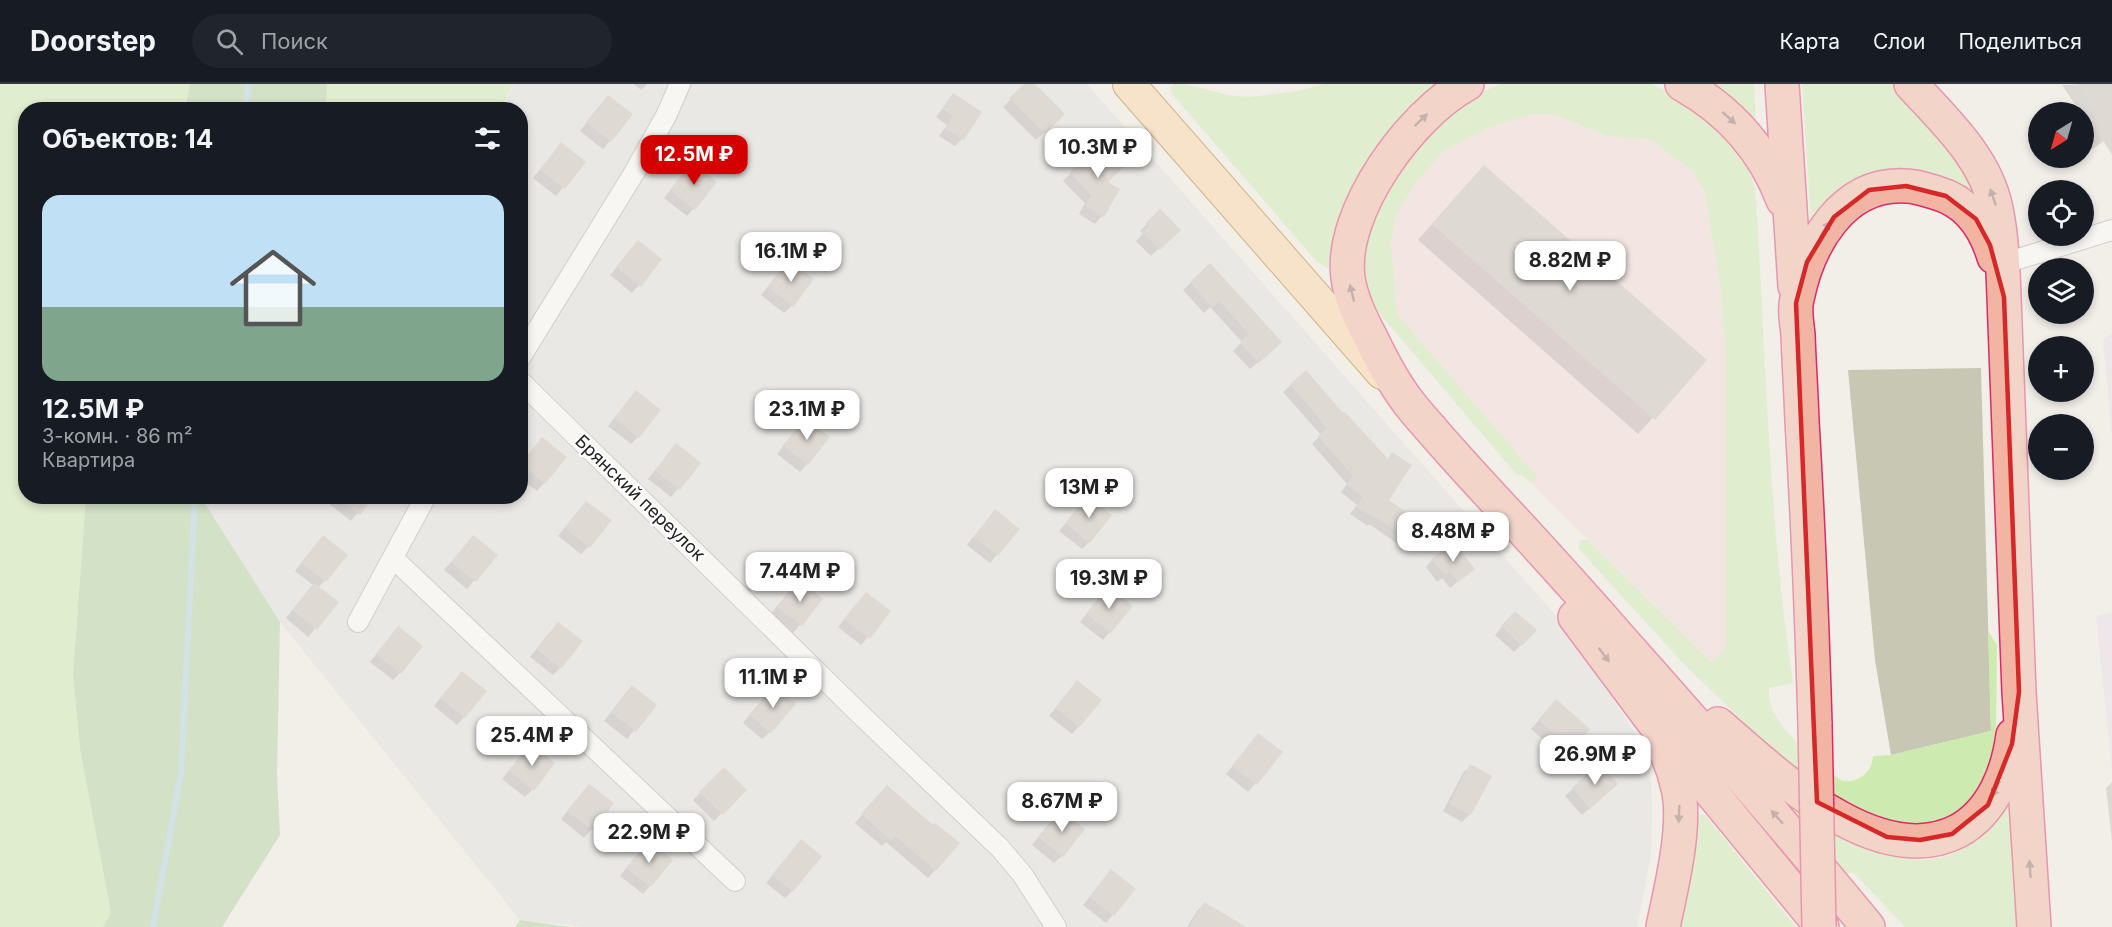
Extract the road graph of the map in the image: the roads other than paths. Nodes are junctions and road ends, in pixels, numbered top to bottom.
1 (680, 84) edge
2 (1129, 84) edge
3 (1467, 84) edge
4 (1682, 84) edge
5 (1782, 84) edge
6 (1911, 84) edge
7 (1791, 223) junction
8 (2112, 230) edge
9 (2002, 264) junction
10 (2004, 297) junction
11 (1796, 303) junction
12 (528, 345) edge
13 (528, 389) edge
14 (1407, 401) junction
15 (1455, 457) junction
16 (422, 504) edge
17 (393, 558) junction
18 (358, 622) dead end
19 (1626, 645) junction
20 (2019, 692) junction
21 (1651, 719) junction
22 (735, 881) dead end
23 (1056, 927) edge
24 (1663, 927) edge
25 (1821, 927) edge
26 (1868, 927) edge
27 (2034, 927) edge

1 - 12 street
2 - 14 main road
14 -> 3 highway
4 -> 7 highway
5 - 7 highway
9 -> 6 highway
7 - 11 highway
8 - 9 street
9 - 10 highway
11 -> 10 highway
10 - 20 highway
11 - 25 highway, bridge
13 - 23 street, Брянский переулок
14 - 15 highway
15 - 19 highway
15 -> 21 highway
16 - 17 street
17 - 18 street
17 - 22 street
20 -> 19 highway
26 -> 19 highway
27 -> 20 highway
21 -> 24 highway
21 - 25 highway

